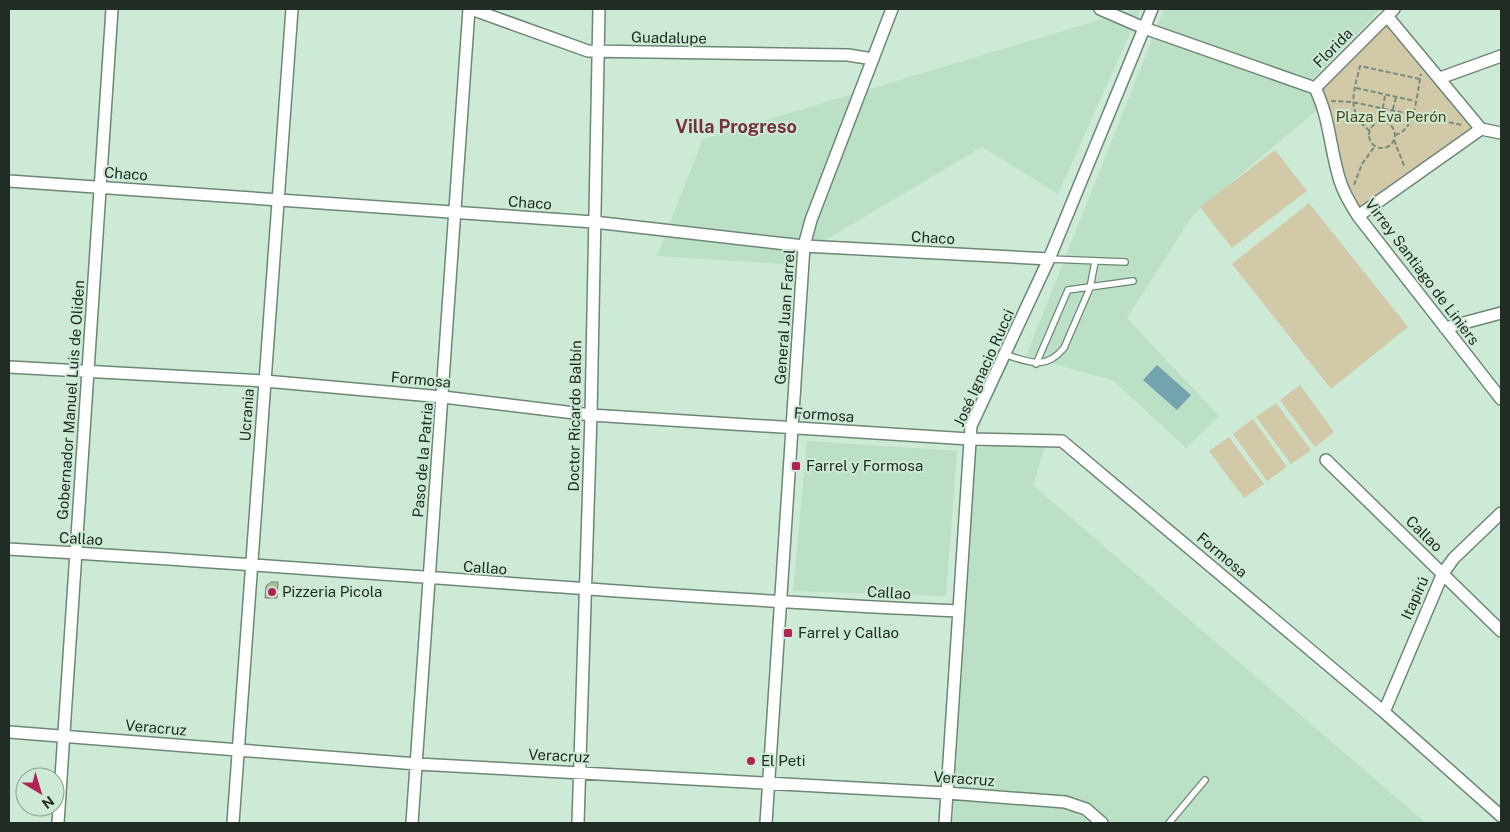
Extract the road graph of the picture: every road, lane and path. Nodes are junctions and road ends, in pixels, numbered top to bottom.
1 (112, 9) edge
2 (292, 9) edge
3 (470, 9) edge
4 (599, 9) edge
5 (892, 9) edge
6 (1100, 9) edge
7 (1152, 9) edge
8 (1391, 12) edge
9 (1144, 28) junction
10 (599, 52) junction
11 (1501, 56) edge
12 (873, 59) junction
13 (1424, 60) junction
14 (1440, 78) junction
15 (1420, 79) junction
16 (1315, 88) junction
17 (1355, 88) junction
18 (1385, 94) junction
19 (1396, 97) junction
20 (1322, 101) junction
21 (1415, 101) junction
22 (1352, 102) junction
23 (1382, 108) junction
24 (1393, 110) junction
25 (1412, 114) junction
26 (1380, 123) junction
27 (1389, 124) junction
28 (1481, 128) junction
29 (1370, 131) junction
30 (1501, 132) edge
31 (1395, 135) junction
32 (1394, 140) junction
33 (1375, 146) junction
34 (1412, 178) junction
35 (9, 181) edge
36 (101, 188) junction
37 (277, 200) junction
38 (1349, 200) junction
39 (455, 213) junction
40 (1358, 216) junction
41 (594, 222) junction
42 (804, 246) junction
43 (1049, 259) junction
44 (1095, 262) junction
45 (1125, 262) dead end
46 (1133, 281) dead end
47 (1090, 288) junction
48 (1501, 313) edge
49 (1445, 328) junction
50 (1004, 354) junction
51 (1036, 364) junction
52 (9, 368) edge
53 (89, 374) junction
54 (264, 381) junction
55 (443, 397) junction
56 (1501, 400) edge
57 (590, 415) junction
58 (792, 428) junction
59 (969, 439) junction
60 (1326, 460) dead end
61 (1501, 513) edge
62 (9, 550) edge
63 (75, 553) junction
64 (253, 565) junction
65 (1443, 573) junction
66 (429, 579) junction
67 (586, 589) junction
68 (781, 603) junction
69 (959, 611) junction
70 (1501, 631) edge
71 (1384, 712) junction
72 (9, 732) edge
73 (64, 735) junction
74 (238, 750) junction
75 (417, 764) junction
76 (581, 772) junction
77 (1205, 780) dead end
78 (769, 783) junction
79 (947, 793) junction
80 (1501, 816) edge
81 (58, 823) edge
82 (233, 823) edge
83 (412, 823) edge
84 (578, 823) edge
85 (766, 823) edge
86 (945, 823) edge
87 (1102, 823) edge
88 (1169, 823) edge

1 - 36 street, Gobernador Manuel Luis de Oliden
2 - 37 street, Ucrania
3 - 10 street, Guadalupe
3 - 39 street, Paso de la Patria
4 - 10 street, Doctor Ricardo Balbín
5 - 12 street, General Juan Farrel
6 - 9 street
7 - 9 street, José Ignacio Rucci
8 - 13 street
8 - 16 street, Florida
9 - 16 street
9 - 43 street, José Ignacio Rucci
10 - 12 street, Guadalupe
10 - 41 street, Doctor Ricardo Balbín
11 - 14 street
12 - 42 street, General Juan Farrel
13 - 14 street
13 - 15 path
14 - 28 street
15 - 17 path
15 - 21 path
16 - 20 street, Virrey Santiago de Liniers
17 - 18 path
17 - 22 path
18 - 19 path
18 - 23 path
19 - 21 path
19 - 24 path
20 - 22 path
20 - 38 street, Virrey Santiago de Liniers
21 - 25 path
22 - 23 path
22 - 29 path
23 - 24 path
23 - 26 path
24 - 25 path
24 - 27 path
25 - 28 path
25 - 31 path
26 - 27 path
26 - 29 path
27 - 31 path
28 - 30 street
28 - 34 street
29 - 33 path
31 - 32 path
32 - 33 path
32 - 34 path
33 - 38 path
34 - 40 street
35 - 36 street, Chaco
36 - 37 street, Chaco
36 - 53 street, Gobernador Manuel Luis de Oliden
37 - 39 street, Chaco
37 - 54 street, Ucrania
38 - 40 street, Virrey Santiago de Liniers
39 - 41 street, Chaco
39 - 55 street, Paso de la Patria
40 - 49 street, Virrey Santiago de Liniers
41 - 42 street, Chaco
41 - 57 street, Doctor Ricardo Balbín
42 - 43 street, Chaco
42 - 58 street, General Juan Farrel
43 - 44 lane
43 - 50 street, José Ignacio Rucci
44 - 45 lane
44 - 47 lane
46 - 47 lane
47 - 51 lane
47 - 51 lane
48 - 49 street
49 - 56 street, Virrey Santiago de Liniers
50 - 51 lane
50 - 59 street, José Ignacio Rucci
52 - 53 street, Formosa
53 - 54 street, Formosa
53 - 63 street, Gobernador Manuel Luis de Oliden
54 - 55 street, Formosa
54 - 64 street, Ucrania
55 - 57 street, Formosa
55 - 66 street, Paso de la Patria
57 - 58 street, Formosa
57 - 67 street, Doctor Ricardo Balbín
58 - 59 street, Formosa
58 - 68 street, General Juan Farrel
59 - 69 street, José Ignacio Rucci
59 - 71 street, Formosa
60 - 65 street, Callao
61 - 65 street, Itapirú
62 - 63 street, Callao
63 - 64 street, Callao
63 - 73 street, Gobernador Manuel Luis de Oliden
64 - 66 street, Callao
64 - 74 street, Ucrania
65 - 70 street, Callao
65 - 71 street, Itapirú
66 - 67 street, Callao
66 - 75 street, Paso de la Patria
67 - 68 street, Callao
67 - 76 street, Doctor Ricardo Balbín
68 - 69 street, Callao
68 - 78 street, General Juan Farrel
69 - 79 street, José Ignacio Rucci
71 - 80 street, Formosa
72 - 73 street, Veracruz
73 - 74 street, Veracruz
73 - 81 street, Gobernador Manuel Luis de Oliden
74 - 75 street, Veracruz
74 - 82 street, Ucrania
75 - 76 street, Veracruz
75 - 83 street, Paso de la Patria
76 - 78 street, Veracruz
76 - 84 street, Doctor Ricardo Balbín
77 - 88 lane
78 - 79 street, Veracruz
78 - 85 street, General Juan Farrel
79 - 86 street, José Ignacio Rucci
79 - 87 street, Veracruz

